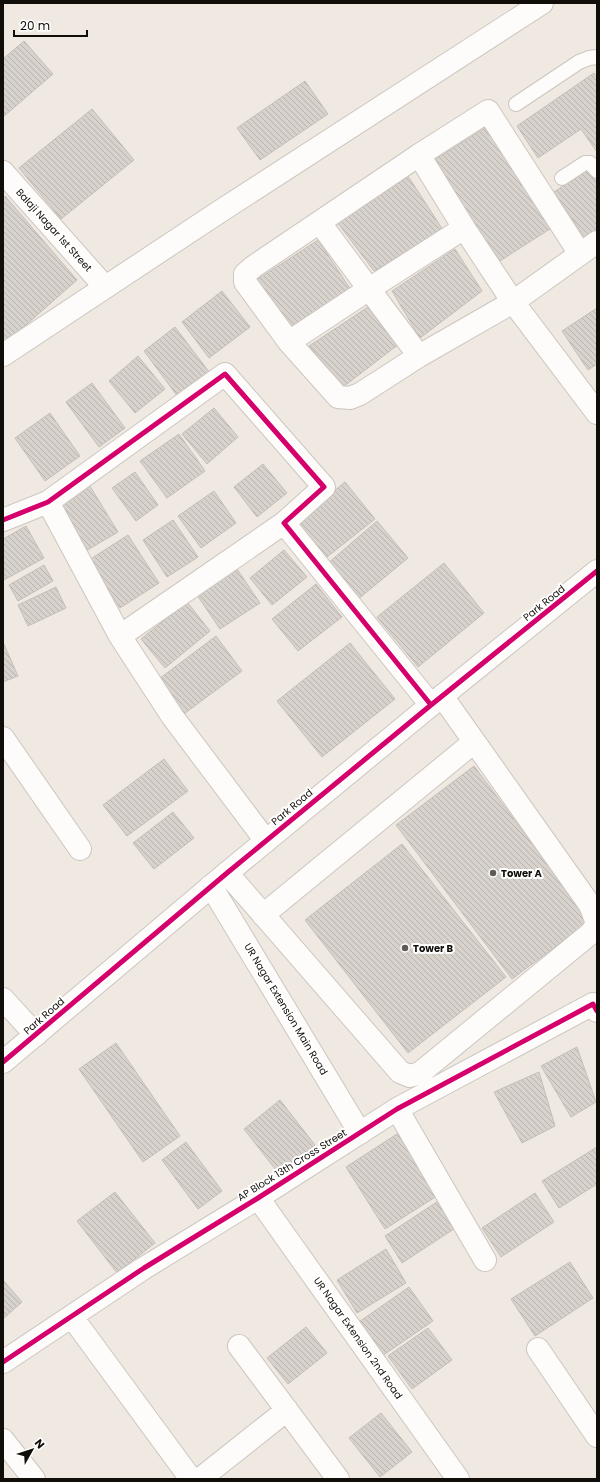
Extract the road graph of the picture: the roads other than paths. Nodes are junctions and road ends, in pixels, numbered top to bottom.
1 (542, 3) edge
2 (597, 57) edge
3 (516, 104) dead end
4 (419, 155) junction
5 (597, 171) edge
6 (3, 172) edge
7 (562, 178) dead end
8 (320, 223) junction
9 (464, 228) junction
10 (589, 248) edge
11 (105, 287) junction
12 (369, 289) junction
13 (513, 302) junction
14 (289, 342) junction
15 (3, 355) edge
16 (419, 356) junction
17 (597, 413) edge
18 (48, 502) junction
19 (3, 520) edge
20 (284, 524) junction
21 (597, 571) edge
22 (120, 636) junction
23 (436, 700) junction
24 (3, 738) edge
25 (474, 742) junction
26 (266, 841) junction
27 (80, 849) dead end
28 (219, 880) junction
29 (263, 915) junction
30 (597, 923) edge
31 (3, 1000) edge
32 (597, 1011) edge
33 (36, 1035) junction
34 (3, 1062) edge
35 (397, 1109) junction
36 (360, 1133) junction
37 (258, 1198) junction
38 (485, 1260) dead end
39 (72, 1317) junction
40 (239, 1346) dead end
41 (538, 1349) dead end
42 (3, 1362) edge
43 (287, 1410) junction
44 (597, 1436) edge
45 (3, 1440) edge
46 (34, 1479) edge
47 (191, 1479) edge
48 (200, 1479) edge
49 (338, 1479) edge
50 (458, 1479) edge

1 - 11 street
2 - 3 lane
4 - 8 street
4 - 9 street
4 - 10 street
5 - 7 lane
6 - 11 street, Balaji Nagar 1st Street
8 - 12 street
8 - 14 street
9 - 12 street
9 - 13 street
10 - 13 street
11 - 15 street
12 - 14 street
12 - 16 street
13 - 16 street
13 - 17 street
14 - 16 street
18 - 19 street
18 - 20 street
18 - 22 street
20 - 22 street
20 - 23 street
21 - 23 street, Park Road
22 - 26 street
23 - 25 street
23 - 26 street, Park Road
24 - 27 street
25 - 29 street
25 - 30 street
26 - 28 street, Park Road
28 - 29 street
28 - 33 street, Park Road
28 - 36 street, UR Nagar Extension Main Road
29 - 30 street
31 - 33 street
32 - 35 street, AP Block 13th Cross Street
33 - 34 street, Park Road
35 - 36 street, AP Block 13th Cross Street
35 - 38 street
36 - 37 street, AP Block 13th Cross Street
37 - 39 street, AP Block 13th Cross Street
37 - 50 street, UR Nagar Extension 2nd Road
39 - 42 street, AP Block 13th Cross Street
39 - 47 street
40 - 43 street
41 - 44 street
43 - 48 street
43 - 49 street
45 - 46 street

